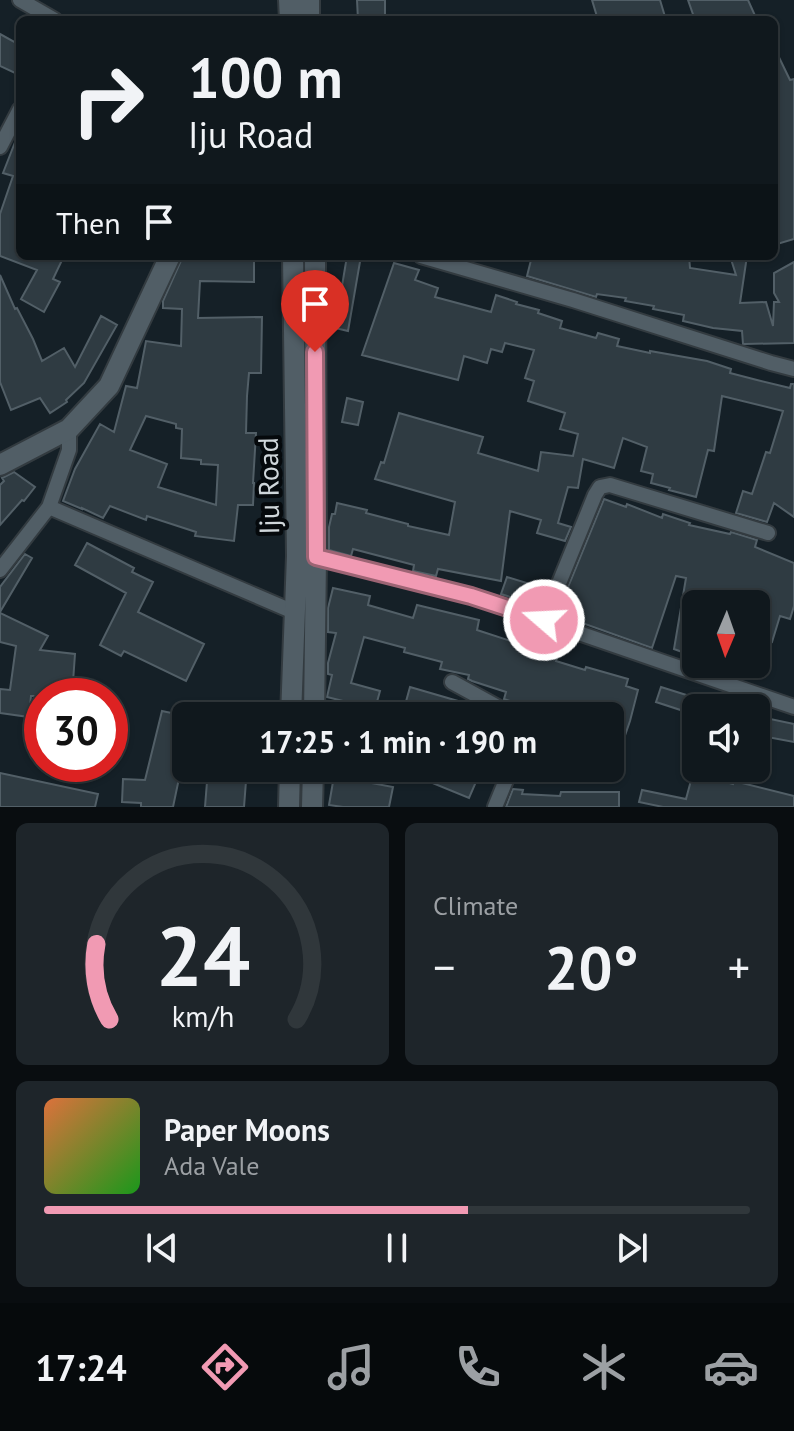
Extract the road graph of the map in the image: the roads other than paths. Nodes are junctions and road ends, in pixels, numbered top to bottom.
1 (20, 0) edge
2 (48, 16) edge
3 (16, 117) edge
4 (0, 147) edge
5 (168, 260) edge
6 (293, 260) edge
7 (315, 260) edge
8 (435, 260) edge
9 (794, 369) edge
10 (69, 429) junction
11 (0, 465) edge
12 (49, 507) junction
13 (768, 533) dead end
14 (316, 557) junction
15 (0, 570) edge
16 (294, 612) junction
17 (544, 620) junction
18 (452, 682) dead end
19 (291, 702) edge
20 (314, 702) edge
21 (488, 702) edge
22 (794, 707) edge
23 (290, 782) edge
24 (313, 782) edge
25 (505, 782) edge
26 (289, 807) edge
27 (312, 807) edge
28 (495, 807) edge

1 - 2 street
3 - 4 street
5 - 10 main road
6 - 16 main road, Iju Road
7 - 14 main road, Iju Road
8 - 9 street
10 - 11 main road
10 - 12 street
12 - 15 street
12 - 16 street
13 - 17 street
14 - 17 street
14 - 20 main road, Iju Road
16 - 19 main road, Iju Road
17 - 22 street
18 - 21 street
23 - 26 main road
24 - 27 main road
25 - 28 street

